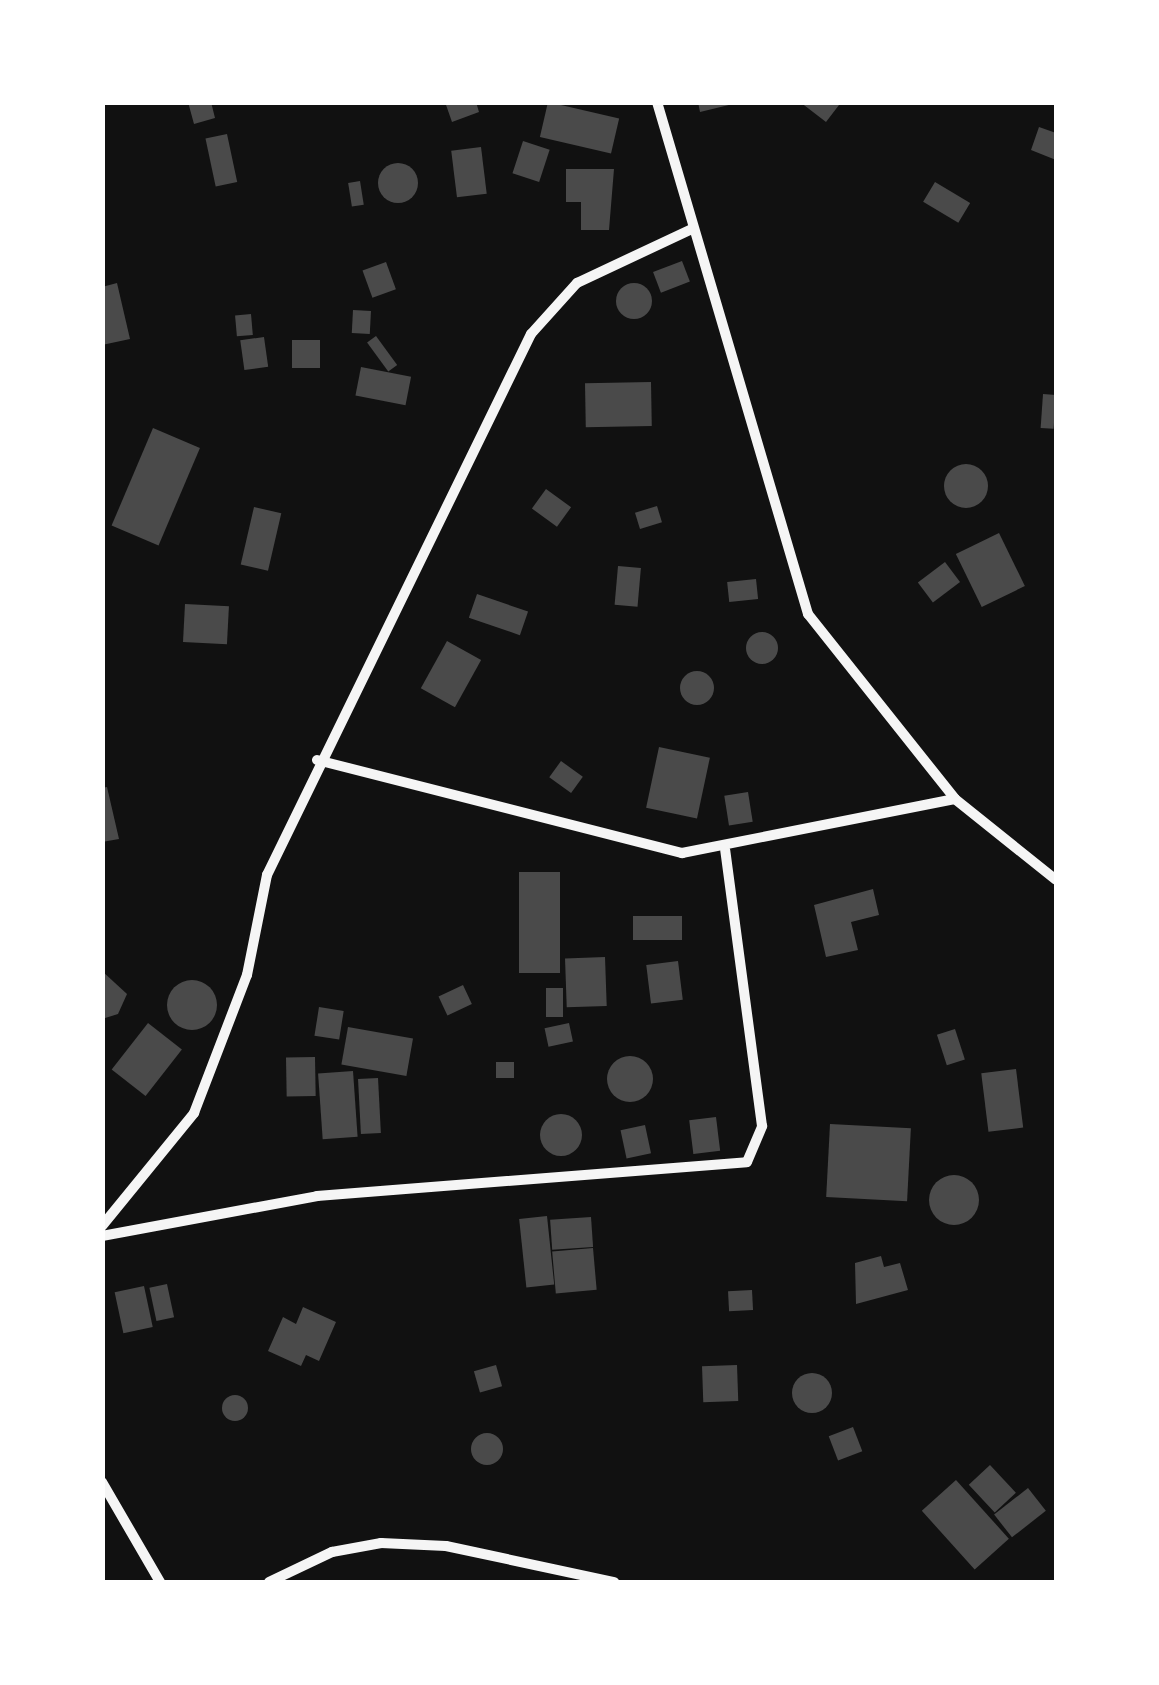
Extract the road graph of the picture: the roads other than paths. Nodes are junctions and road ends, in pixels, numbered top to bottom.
1 (656, 102) edge
2 (692, 229) junction
3 (318, 760) junction
4 (956, 799) junction
5 (725, 850) junction
6 (1056, 880) edge
7 (102, 1226) edge
8 (102, 1236) edge
9 (102, 1482) edge
10 (160, 1582) edge
11 (268, 1582) edge
12 (614, 1582) edge

1 - 2 street
2 - 3 street
2 - 4 street
3 - 5 street
3 - 7 street
4 - 5 street
4 - 6 street
5 - 8 street
9 - 10 street
11 - 12 street

